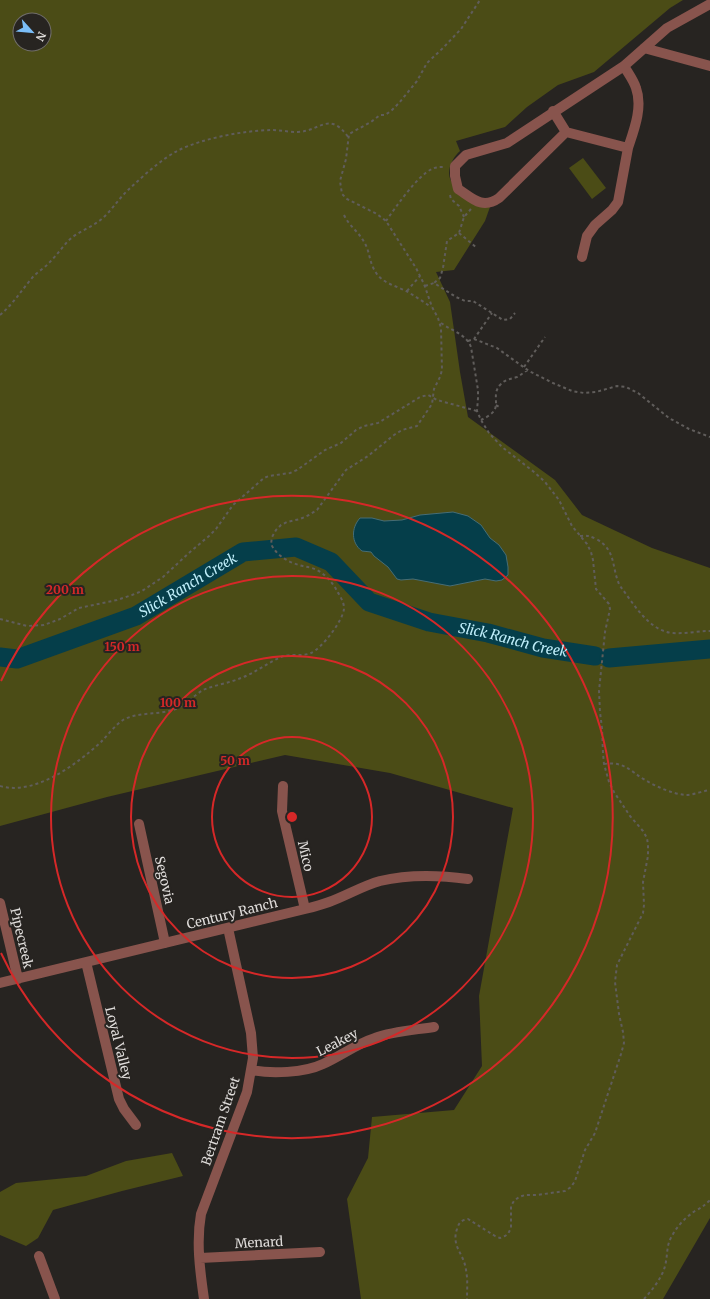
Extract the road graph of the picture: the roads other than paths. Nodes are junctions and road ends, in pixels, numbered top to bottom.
1 (710, 4) edge
2 (644, 48) junction
3 (624, 66) junction
4 (710, 66) edge
5 (553, 111) junction
6 (566, 132) junction
7 (628, 148) junction
8 (582, 257) dead end
9 (283, 786) dead end
10 (139, 824) dead end
11 (468, 879) dead end
12 (0, 903) edge
13 (305, 909) junction
14 (228, 928) junction
15 (165, 943) junction
16 (86, 962) junction
17 (18, 979) junction
18 (0, 983) edge
19 (434, 1027) dead end
20 (251, 1070) junction
21 (136, 1125) dead end
22 (320, 1252) dead end
23 (39, 1256) dead end
24 (200, 1258) junction
25 (55, 1299) edge
26 (204, 1299) edge

1 - 2 street
2 - 3 street
2 - 4 street
3 - 5 street
3 - 7 street
5 - 6 street
5 - 6 street
6 - 7 street
7 - 8 street
9 - 13 street, Mico
10 - 15 street, Segovia
11 - 13 street, Century Ranch
12 - 17 street, Pipecreek
13 - 14 street, Century Ranch
14 - 15 street, Century Ranch
14 - 20 street, Bertram Street
15 - 16 street, Century Ranch
16 - 17 street, Century Ranch
16 - 21 street, Loyal Valley
17 - 18 street, Century Ranch
19 - 20 street, Leakey
20 - 24 street, Bertram Street
22 - 24 street, Menard
23 - 25 street
24 - 26 street, Bertram Street

